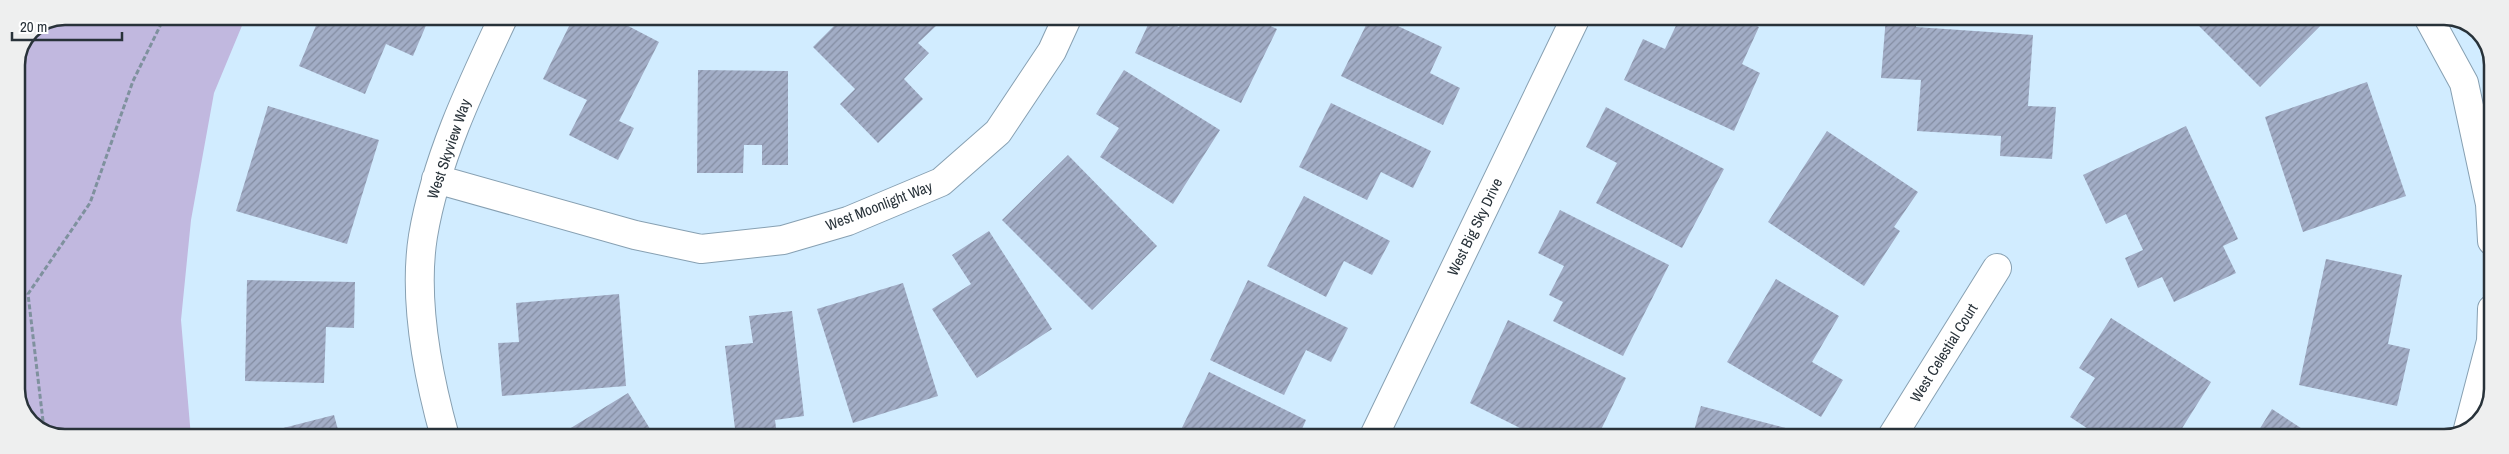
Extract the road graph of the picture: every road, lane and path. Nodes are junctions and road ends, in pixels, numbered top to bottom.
1 (161, 25) edge
2 (500, 25) edge
3 (1064, 25) edge
4 (1572, 25) edge
5 (2432, 25) edge
6 (2484, 176) edge
7 (436, 179) junction
8 (1997, 268) dead end
9 (2484, 368) edge
10 (2471, 418) edge
11 (43, 422) edge
12 (443, 429) edge
13 (1377, 429) edge
14 (1897, 429) edge

1 - 11 path
2 - 7 street, West Skyview Way
3 - 7 street, West Moonlight Way
4 - 13 street, West Big Sky Drive
5 - 6 street
7 - 12 street, West Skyview Way
8 - 14 street, West Celestial Court
9 - 10 street

